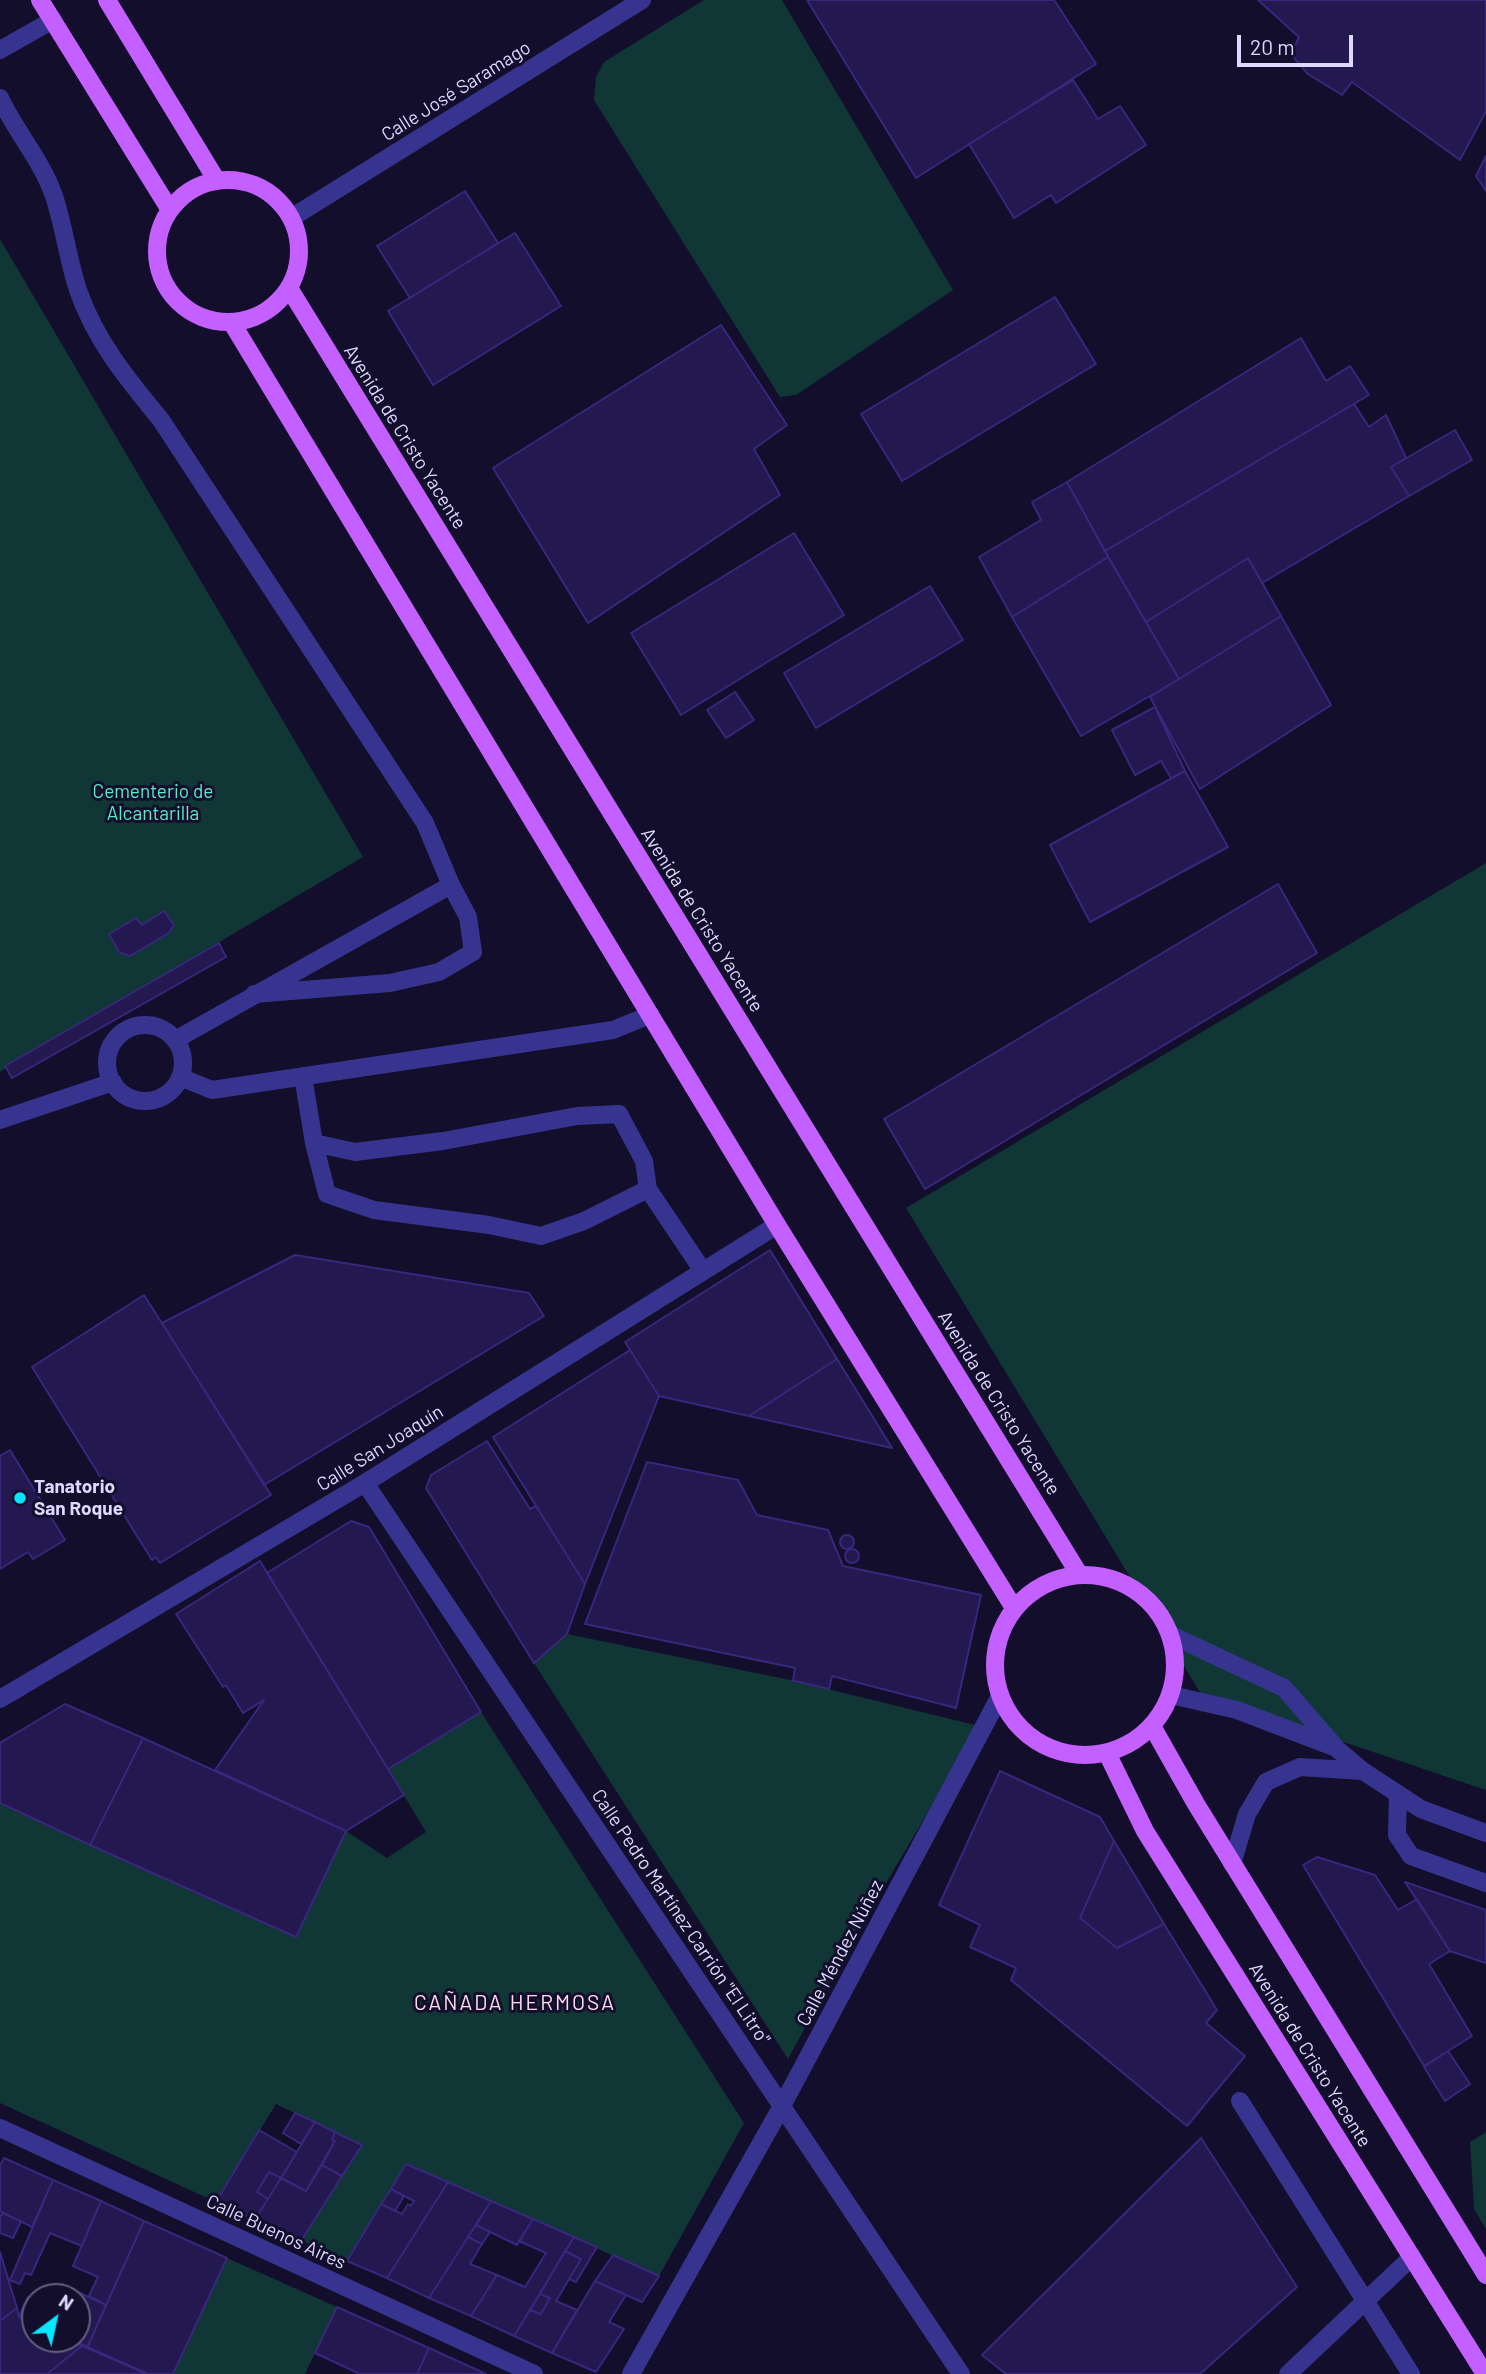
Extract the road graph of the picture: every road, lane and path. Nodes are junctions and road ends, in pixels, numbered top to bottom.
1 (40, 0) edge
2 (107, 0) edge
3 (642, 0) edge
4 (53, 20) junction
5 (0, 50) edge
6 (0, 98) edge
7 (217, 181) junction
8 (170, 210) junction
9 (291, 218) junction
10 (289, 288) junction
11 (232, 323) junction
12 (451, 885) junction
13 (254, 994) junction
14 (650, 1015) junction
15 (175, 1040) junction
16 (303, 1076) junction
17 (180, 1077) junction
18 (113, 1082) junction
19 (0, 1120) edge
20 (314, 1143) junction
21 (648, 1189) junction
22 (777, 1224) junction
23 (703, 1271) junction
24 (365, 1483) junction
25 (1079, 1574) junction
26 (1014, 1608) junction
27 (1171, 1635) junction
28 (1171, 1695) junction
29 (1000, 1696) junction
30 (0, 1699) edge
31 (1152, 1726) junction
32 (1337, 1749) junction
33 (1107, 1753) junction
34 (1363, 1771) junction
35 (1398, 1794) junction
36 (1486, 1833) edge
37 (1232, 1864) junction
38 (1486, 1883) edge
39 (1240, 2101) dead end
40 (782, 2106) junction
41 (0, 2128) edge
42 (1412, 2257) junction
43 (1486, 2275) edge
44 (1365, 2301) junction
45 (534, 2374) edge
46 (631, 2374) edge
47 (961, 2374) edge
48 (1288, 2374) edge
49 (1411, 2374) edge
50 (1485, 2374) edge

1 - 4 main road
2 - 7 main road
3 - 9 street, Calle José Saramago
4 - 5 street
4 - 8 main road
6 - 12 street
7 - 8 main road
7 - 9 main road
8 - 11 main road
9 - 10 main road
10 - 11 main road
10 - 25 main road, Avenida de Cristo Yacente
11 - 14 main road
12 - 13 street
12 - 13 street
13 - 15 street
14 - 16 street
14 - 22 main road
15 - 17 street
15 - 18 street
16 - 17 street
16 - 20 street
17 - 18 street
18 - 19 street
20 - 21 street
20 - 21 street
21 - 23 street
22 - 23 street, Calle San Joaquín
22 - 26 main road
23 - 24 street, Calle San Joaquín
24 - 30 street, Calle San Joaquín
24 - 40 street, Calle Pedro Martínez Carrión "El Litro"
25 - 26 main road
25 - 27 main road
26 - 29 main road
27 - 28 main road
27 - 32 street
28 - 31 main road
28 - 32 street
29 - 33 main road
29 - 40 street, Calle Méndez Núñez
31 - 33 main road
31 - 37 main road, Avenida de Cristo Yacente
32 - 34 street
33 - 42 main road, Avenida de Cristo Yacente
34 - 35 street
34 - 37 street
35 - 36 street
35 - 38 street
37 - 43 main road, Avenida de Cristo Yacente
39 - 44 street
40 - 46 street, Calle Méndez Núñez
40 - 47 street, Calle Pedro Martínez Carrión "El Litro"
41 - 45 street, Calle Buenos Aires
42 - 44 street
42 - 50 main road, Avenida de Cristo Yacente
44 - 48 street
44 - 49 street

